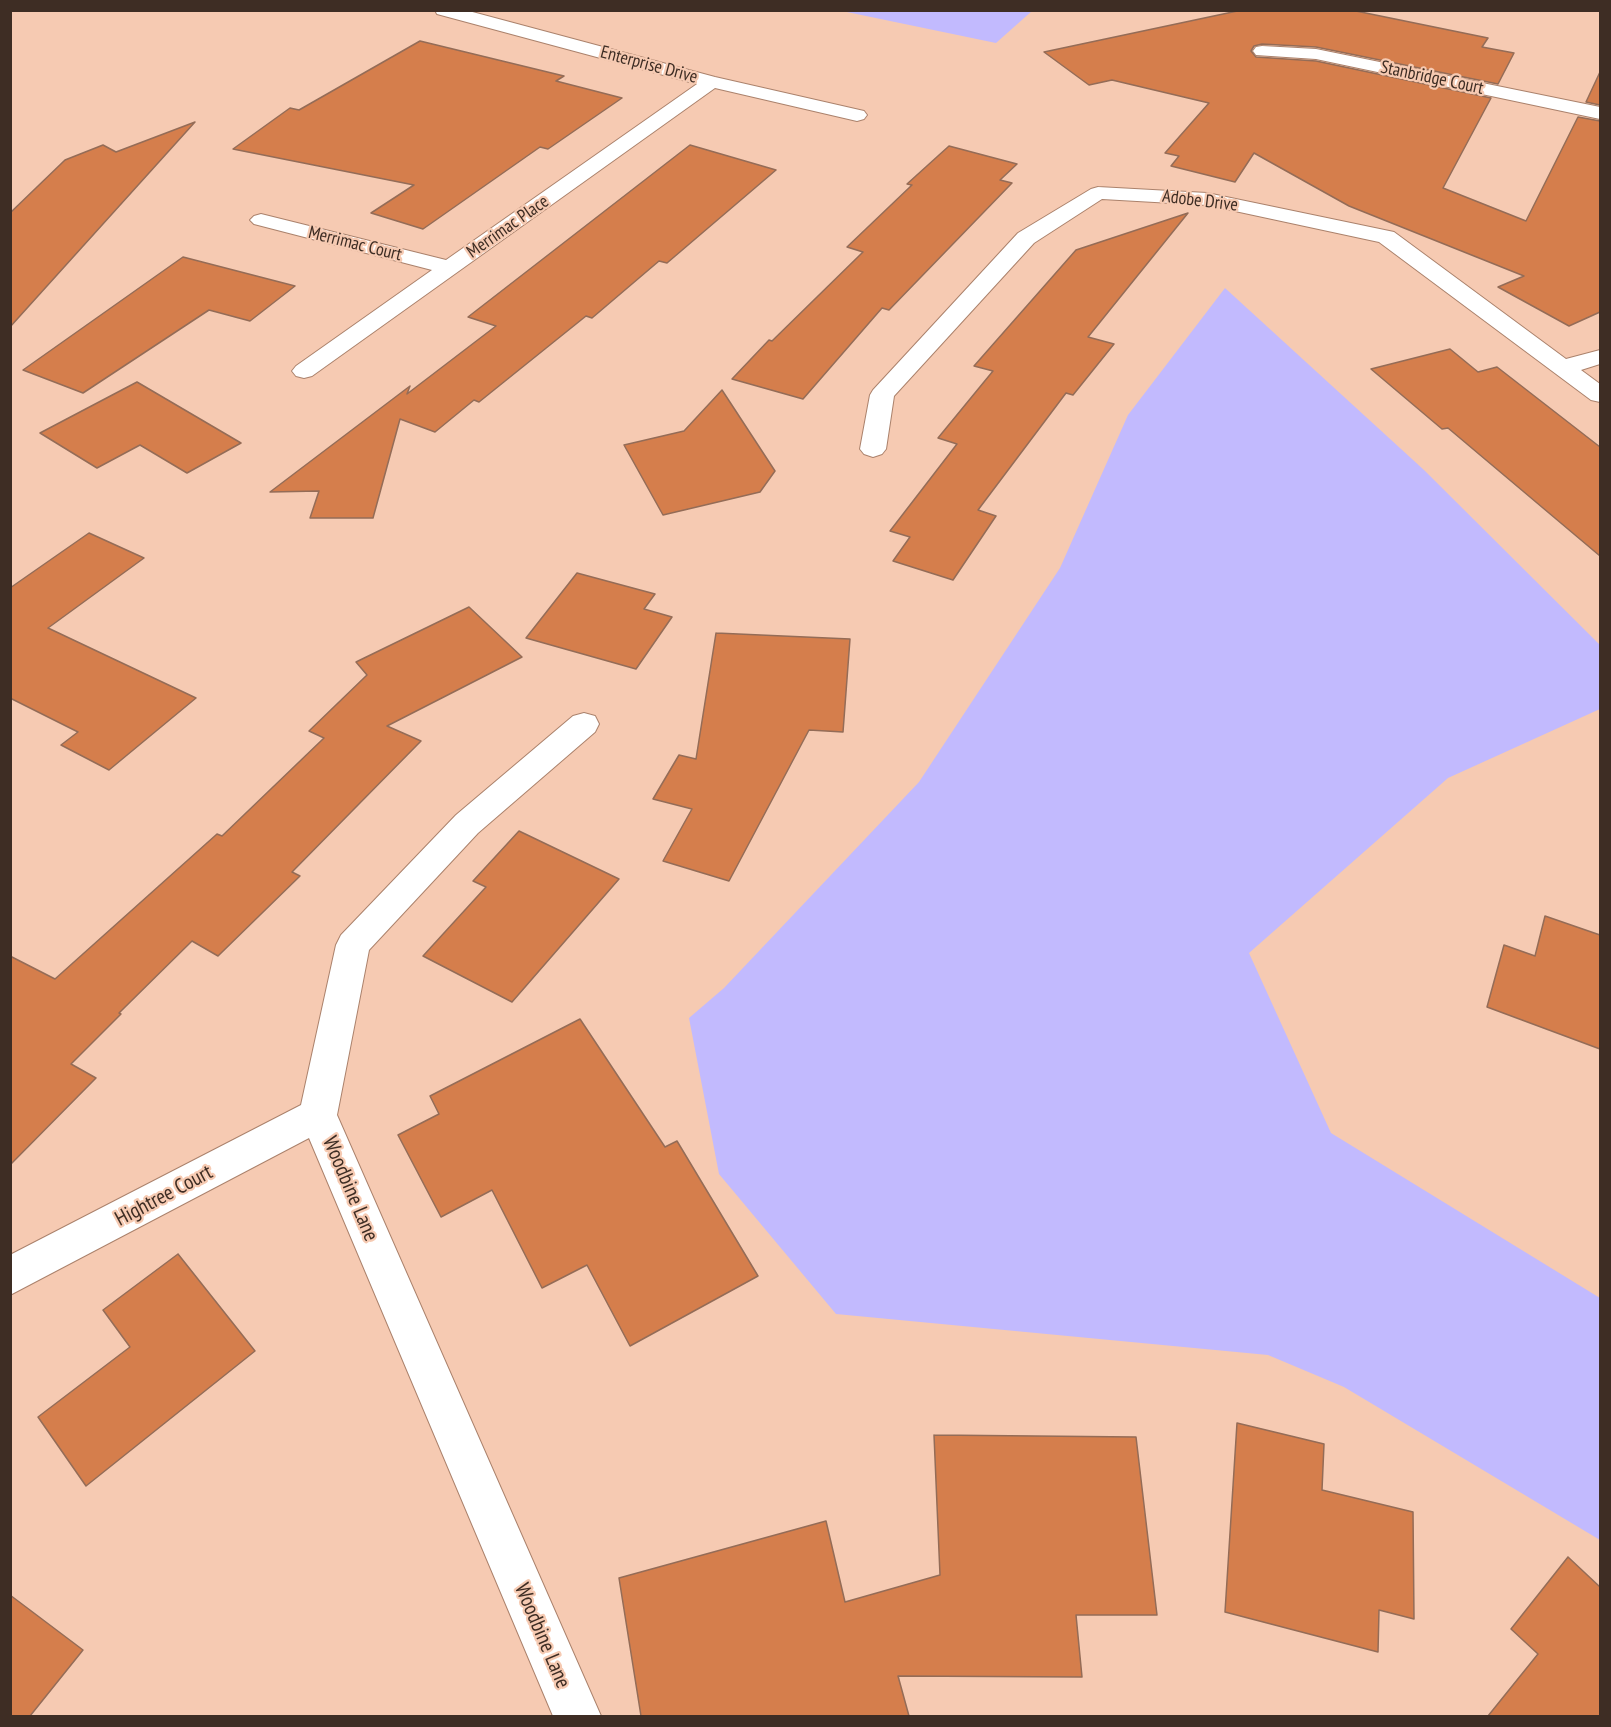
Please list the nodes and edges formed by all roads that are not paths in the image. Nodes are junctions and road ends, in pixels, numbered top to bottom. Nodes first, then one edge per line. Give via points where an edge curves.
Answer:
1 (443, 10) edge
2 (522, 16) dead end
3 (504, 27) junction
4 (1262, 51) dead end
5 (712, 81) junction
6 (1600, 113) edge
7 (857, 115) dead end
8 (261, 219) dead end
9 (450, 268) junction
10 (1600, 357) edge
11 (1564, 367) junction
12 (304, 371) dead end
13 (1600, 394) edge
14 (873, 450) dead end
15 (584, 724) dead end
16 (318, 1115) junction
17 (10, 1276) edge
18 (577, 1716) edge

1 - 3 street, Enterprise Drive
2 - 3 street
3 - 5 street, Enterprise Drive
4 - 6 street, Stanbridge Court via 1316,54
5 - 7 street, Enterprise Drive
5 - 9 street, Merrimac Place
8 - 9 street, Merrimac Court
9 - 12 street, Merrimac Place
10 - 11 street
11 - 13 street, Adobe Drive
11 - 14 street, Adobe Drive via 1386,237 1207,199 1098,193 1026,238 882,394
15 - 16 street, Woodbine Lane via 467,824 353,945
16 - 17 street, Hightree Court
16 - 18 street, Woodbine Lane

